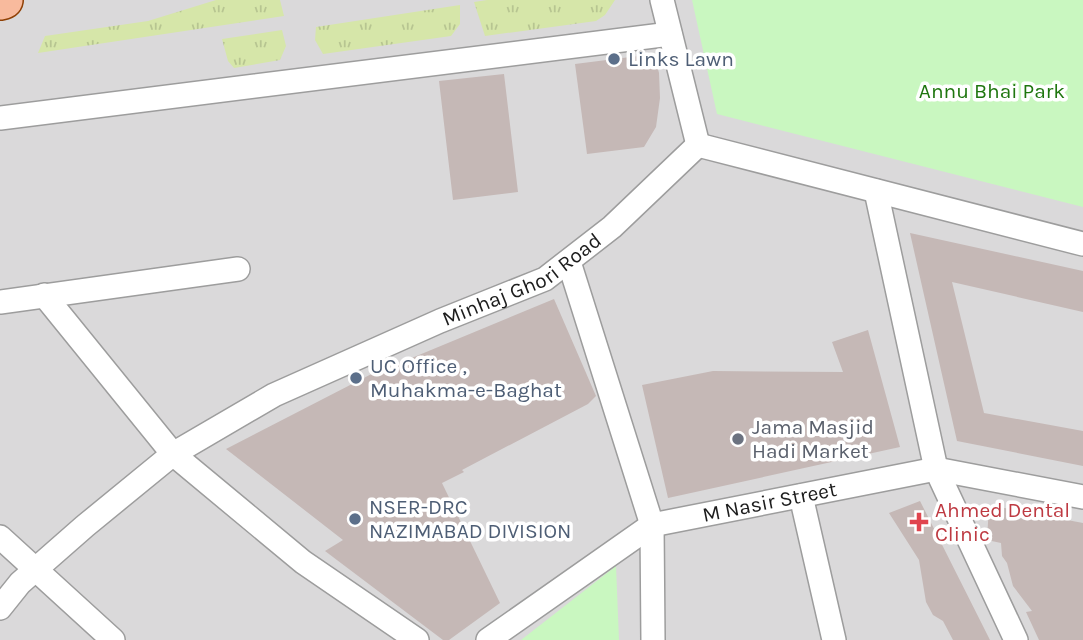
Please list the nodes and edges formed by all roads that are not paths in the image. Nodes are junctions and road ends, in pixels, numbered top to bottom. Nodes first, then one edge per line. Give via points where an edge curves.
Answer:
1 (662, 0) edge
2 (670, 34) junction
3 (0, 118) edge
4 (698, 145) junction
5 (876, 191) junction
6 (1083, 244) edge
7 (569, 262) junction
8 (238, 269) dead end
9 (44, 295) junction
10 (0, 302) edge
11 (173, 454) junction
12 (936, 469) junction
13 (801, 496) junction
14 (1083, 497) edge
15 (653, 525) junction
16 (0, 537) edge
17 (35, 569) junction
18 (0, 608) edge
19 (113, 640) edge
20 (417, 640) edge
21 (488, 640) edge
22 (653, 640) edge
23 (834, 640) edge
24 (1016, 640) edge

1 - 2 street
2 - 3 street
2 - 4 street
4 - 5 street
4 - 7 street, Minhaj Ghori Road
5 - 6 street
5 - 12 street
7 - 11 street, Minhaj Ghori Road via 545,279 274,395
7 - 15 street
8 - 9 street
9 - 10 street
9 - 11 street
11 - 17 street, Minhaj Ghori Road
11 - 20 street via 303,562
12 - 13 street, M Nasir Street
12 - 14 street, M Nasir Street
12 - 24 street
13 - 15 street, M Nasir Street
13 - 23 street
15 - 21 street, M Nasir Street
15 - 22 street
16 - 17 street
17 - 18 street, Minhaj Ghori Road
17 - 19 street

